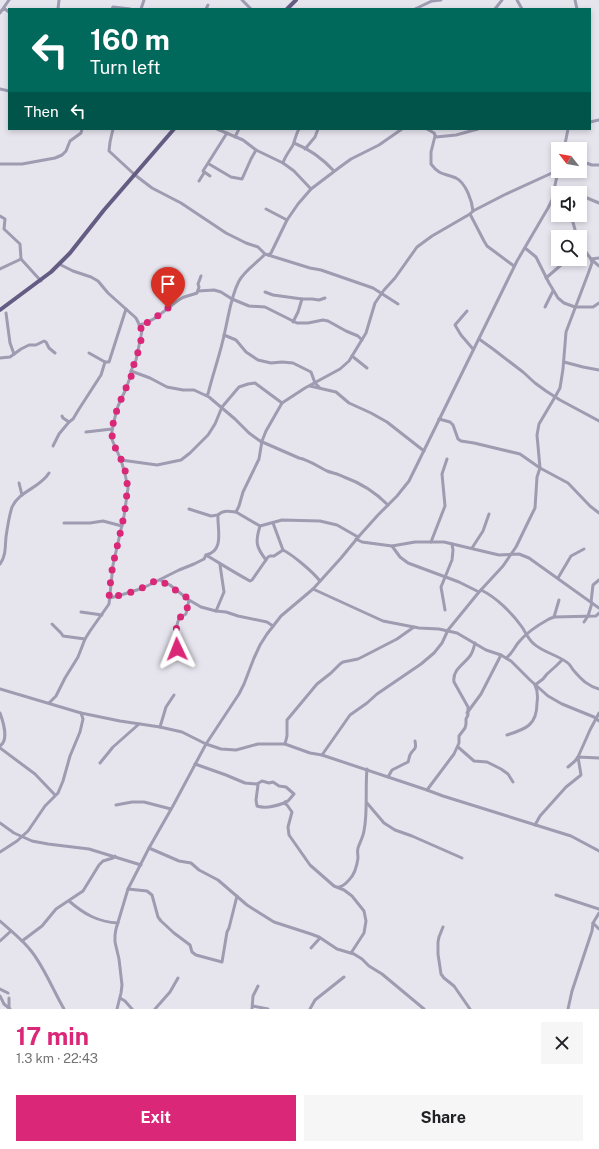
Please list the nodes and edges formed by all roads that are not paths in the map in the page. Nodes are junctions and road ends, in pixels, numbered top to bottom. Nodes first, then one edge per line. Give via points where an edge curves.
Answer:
1 (9, 0) edge
2 (242, 0) edge
3 (296, 0) edge
4 (441, 0) edge
5 (502, 0) edge
6 (208, 5) dead end
7 (112, 8) edge
8 (124, 8) edge
9 (206, 8) edge
10 (250, 8) edge
11 (288, 8) edge
12 (417, 8) edge
13 (496, 8) edge
14 (1, 11) edge
15 (82, 130) edge
16 (113, 130) edge
17 (173, 130) edge
18 (220, 130) edge
19 (238, 130) edge
20 (298, 130) edge
21 (318, 130) edge
22 (401, 130) edge
23 (429, 130) edge
24 (474, 130) edge
25 (568, 130) edge
26 (227, 133) junction
27 (435, 136) junction
28 (235, 137) junction
29 (565, 142) edge
30 (294, 143) junction
31 (305, 149) junction
32 (256, 150) junction
33 (283, 163) junction
34 (587, 163) edge
35 (0, 164) edge
36 (209, 164) junction
37 (599, 165) edge
38 (334, 171) junction
39 (204, 173) junction
40 (551, 173) edge
41 (135, 175) junction
42 (210, 176) dead end
43 (557, 178) edge
44 (199, 181) dead end
45 (555, 186) edge
46 (311, 189) junction
47 (587, 198) edge
48 (551, 202) edge
49 (599, 203) edge
50 (266, 209) dead end
51 (473, 211) junction
52 (470, 214) junction
53 (0, 216) edge
54 (287, 220) junction
55 (524, 248) junction
56 (271, 253) junction
57 (266, 254) junction
58 (587, 255) edge
59 (273, 257) junction
60 (599, 258) edge
61 (21, 259) junction
62 (590, 259) junction
63 (58, 264) junction
64 (514, 266) junction
65 (560, 266) edge
66 (599, 266) edge
67 (0, 269) edge
68 (201, 276) dead end
69 (546, 278) junction
70 (41, 280) junction
71 (198, 291) junction
72 (554, 291) junction
73 (265, 292) dead end
74 (382, 293) junction
75 (325, 298) dead end
76 (232, 299) junction
77 (302, 299) junction
78 (599, 303) edge
79 (398, 304) dead end
80 (545, 307) dead end
81 (575, 307) junction
82 (126, 309) junction
83 (0, 310) edge
84 (467, 311) dead end
85 (6, 313) dead end
86 (293, 322) junction
87 (139, 325) junction
88 (224, 335) junction
89 (362, 340) junction
90 (479, 340) junction
91 (474, 349) junction
92 (55, 353) dead end
93 (89, 353) dead end
94 (14, 354) junction
95 (352, 356) junction
96 (0, 358) edge
97 (105, 362) junction
98 (564, 362) junction
99 (367, 368) dead end
100 (599, 370) edge
101 (131, 371) junction
102 (315, 383) junction
103 (310, 386) junction
104 (319, 387) junction
105 (208, 395) junction
106 (555, 397) junction
107 (282, 402) junction
108 (222, 408) junction
109 (62, 416) dead end
110 (439, 419) junction
111 (599, 420) edge
112 (69, 422) junction
113 (112, 429) junction
114 (86, 432) dead end
115 (262, 441) junction
116 (53, 446) dead end
117 (424, 451) junction
118 (448, 458) dead end
119 (121, 460) junction
120 (540, 468) junction
121 (48, 473) dead end
122 (19, 483) dead end
123 (22, 495) junction
124 (388, 505) junction
125 (189, 509) dead end
126 (236, 512) junction
127 (599, 513) edge
128 (490, 514) dead end
129 (218, 515) junction
130 (64, 523) dead end
131 (273, 523) junction
132 (122, 526) junction
133 (260, 526) junction
134 (357, 538) junction
135 (431, 542) junction
136 (452, 544) junction
137 (392, 546) junction
138 (472, 548) junction
139 (584, 549) dead end
140 (283, 550) junction
141 (510, 554) junction
142 (206, 555) junction
143 (266, 560) junction
144 (0, 564) edge
145 (220, 565) junction
146 (445, 578) junction
147 (558, 578) junction
148 (160, 580) junction
149 (599, 580) edge
150 (320, 581) junction
151 (313, 589) junction
152 (480, 591) junction
153 (109, 598) junction
154 (189, 600) junction
155 (559, 600) dead end
156 (591, 602) junction
157 (599, 608) edge
158 (445, 610) dead end
159 (216, 611) junction
160 (81, 612) dead end
161 (599, 613) edge
162 (102, 615) junction
163 (588, 616) junction
164 (554, 617) junction
165 (584, 622) dead end
166 (52, 624) dead end
167 (273, 626) junction
168 (414, 627) junction
169 (448, 630) junction
170 (526, 635) junction
171 (85, 639) junction
172 (475, 643) junction
173 (177, 649) dead end
174 (501, 655) junction
175 (506, 658) junction
176 (562, 660) junction
177 (535, 685) junction
178 (0, 689) edge
179 (599, 689) edge
180 (174, 695) dead end
181 (49, 703) junction
182 (469, 708) junction
183 (0, 713) edge
184 (81, 713) junction
185 (599, 713) edge
186 (597, 720) edge
187 (140, 724) junction
188 (160, 727) junction
189 (507, 735) dead end
190 (415, 741) dead end
191 (206, 744) junction
192 (285, 744) junction
193 (0, 747) edge
194 (458, 747) junction
195 (322, 755) junction
196 (578, 757) junction
197 (599, 758) edge
198 (100, 763) dead end
199 (195, 764) junction
200 (568, 767) dead end
201 (367, 769) junction
202 (388, 777) junction
203 (513, 782) dead end
204 (258, 784) junction
205 (427, 790) junction
206 (55, 795) junction
207 (284, 802) junction
208 (366, 802) junction
209 (116, 805) dead end
210 (171, 809) junction
211 (0, 823) edge
212 (535, 825) junction
213 (22, 836) junction
214 (149, 848) junction
215 (599, 851) edge
216 (0, 852) edge
217 (115, 856) junction
218 (462, 858) dead end
219 (141, 865) junction
220 (341, 888) junction
221 (128, 889) junction
222 (556, 895) dead end
223 (238, 896) junction
224 (69, 901) junction
225 (599, 909) edge
226 (599, 913) edge
227 (0, 921) edge
228 (118, 923) junction
229 (592, 923) junction
230 (443, 927) dead end
231 (599, 929) edge
232 (11, 931) junction
233 (320, 938) junction
234 (0, 941) edge
235 (22, 941) junction
236 (311, 948) dead end
237 (351, 953) junction
238 (344, 977) dead end
239 (178, 978) dead end
240 (258, 986) dead end
241 (0, 989) edge
242 (8, 993) dead end
243 (0, 996) edge
244 (9, 998) dead end
245 (120, 998) junction
246 (252, 1008) edge
247 (10, 1009) edge
248 (64, 1009) edge
249 (117, 1009) edge
250 (132, 1009) edge
251 (155, 1009) edge
252 (268, 1009) edge
253 (310, 1009) edge
254 (424, 1009) edge
255 (470, 1009) edge
256 (568, 1009) edge

1 - 14 street
2 - 10 street
3 - 11 main road
4 - 12 street
5 - 13 street
6 - 9 street
7 - 8 street
15 - 35 street via 70,141 62,155 22,164
16 - 41 street via 109,151
17 - 41 main road
18 - 26 street
19 - 28 street
20 - 30 street
21 - 31 street
22 - 38 street
23 - 27 street
24 - 27 street via 456,135
25 - 29 street
26 - 28 street
26 - 36 street
27 - 51 street via 431,164 438,172 460,181
28 - 32 street
30 - 31 street
30 - 33 street
31 - 38 street via 327,163
32 - 33 street
32 - 36 street via 242,179 231,177
33 - 46 street
34 - 37 street
36 - 39 street
38 - 46 street
39 - 42 street
39 - 44 street
40 - 51 street
41 - 57 street via 152,188 226,232 258,247
41 - 63 main road
43 - 45 street
46 - 54 street
47 - 49 street
48 - 55 street
50 - 54 street
51 - 52 street
52 - 64 street via 487,246
52 - 74 street via 421,244
53 - 61 street via 5,219 4,229 20,244
54 - 56 street
55 - 64 street
55 - 69 street via 536,258
56 - 57 street
56 - 59 street
57 - 59 street
57 - 76 street via 240,279
58 - 62 street
59 - 74 street via 341,276
60 - 62 street
61 - 67 street
61 - 70 street
62 - 66 street
62 - 81 street via 592,263
63 - 70 main road
63 - 82 street via 98,281
64 - 90 street
65 - 69 street
68 - 71 street
69 - 72 street
70 - 83 main road
71 - 76 street via 214,290
71 - 87 street via 183,297 151,321
72 - 80 street
72 - 81 street via 564,303
73 - 77 street via 273,296
74 - 79 street
74 - 89 street
75 - 77 street
76 - 86 street via 249,306 265,307
76 - 88 street
77 - 86 street
78 - 81 street via 593,307
81 - 98 street via 566,332
82 - 87 street via 136,318
82 - 97 street via 110,362
84 - 91 street via 455,325
85 - 94 street
86 - 89 street via 328,321
87 - 101 street via 142,336
88 - 102 street via 236,340 246,352 258,360 294,363 311,372
88 - 105 street
89 - 95 street
90 - 91 street
90 - 106 street
91 - 110 street
92 - 94 street via 44,342 29,345
93 - 97 street
94 - 96 street
95 - 99 street
95 - 102 street via 344,366
97 - 112 street via 101,376
98 - 100 street
98 - 106 street via 561,385
101 - 105 street via 167,387 194,390
101 - 113 street
102 - 103 street
102 - 104 street
103 - 104 street
103 - 107 street
104 - 117 street via 336,392 350,403 387,422
105 - 108 street
106 - 111 street
106 - 120 street via 539,424 537,435
107 - 108 street via 256,383 239,387
107 - 115 street
108 - 115 street via 249,433
108 - 119 street via 208,435 181,460 157,466
109 - 112 street
110 - 117 street
110 - 120 street via 450,422 461,442 520,454
112 - 116 street
113 - 114 street
113 - 119 street via 113,442
115 - 124 street via 366,487
115 - 126 street via 259,459
117 - 124 street via 409,481
118 - 135 street via 442,474 445,506
119 - 132 street via 128,488
120 - 127 street via 568,483
120 - 141 street via 535,508
121 - 123 street via 43,480
122 - 123 street
123 - 144 street via 13,506 4,559
124 - 134 street
125 - 129 street via 212,516
126 - 129 street via 224,511
126 - 133 street
128 - 138 street
129 - 142 street via 220,538 215,550
130 - 132 street via 103,521
131 - 133 street
131 - 134 street via 282,520 320,521 337,525
131 - 140 street
132 - 153 street
133 - 143 street via 256,538 257,548
134 - 137 street via 362,542
134 - 150 street
135 - 136 street
135 - 137 street
136 - 138 street
136 - 146 street via 452,560
137 - 146 street via 403,560
138 - 141 street via 499,555
139 - 147 street via 571,556
140 - 143 street
140 - 150 street
141 - 147 street via 529,558
141 - 152 street via 503,566
142 - 145 street
142 - 148 street via 204,559
143 - 145 street via 250,581
145 - 159 street via 224,592
146 - 152 street
146 - 158 street via 441,587
147 - 156 street
148 - 153 street via 136,591
148 - 154 street
149 - 156 street via 593,585
150 - 151 street
151 - 167 street
151 - 168 street via 383,621
152 - 169 street
152 - 170 street via 499,601
153 - 162 street via 109,604
154 - 159 street
154 - 173 street via 186,614 177,622
155 - 164 street
156 - 157 street
156 - 163 street
159 - 167 street via 267,622
160 - 162 street
161 - 163 street via 596,616
162 - 171 street
163 - 164 street
163 - 165 street
164 - 170 street
166 - 171 street via 63,636
167 - 191 street via 260,645 239,694
168 - 169 street
168 - 192 street via 358,659 343,662 317,684 288,717
169 - 172 street
169 - 195 street via 434,653 350,715
170 - 175 street
170 - 176 street via 533,644
171 - 181 street via 78,657 56,696
172 - 174 street
172 - 182 street via 470,655 455,672 454,678
174 - 175 street
174 - 182 street via 487,684
175 - 177 street
176 - 177 street
176 - 179 street via 586,683
177 - 186 street via 562,704
177 - 189 street via 538,692 536,716 529,726
178 - 181 street
180 - 188 street via 166,707
181 - 184 street
182 - 194 street via 465,728 458,738
183 - 193 street via 4,728
184 - 187 street
184 - 206 street via 83,719 80,732 63,781
185 - 186 street
186 - 196 street
187 - 188 street
187 - 198 street via 113,746
188 - 191 street via 182,732
190 - 202 street via 415,750 408,762 392,770
191 - 192 street via 227,750 258,744
191 - 199 street
192 - 195 street
193 - 206 street via 36,774
194 - 203 street via 474,761 487,762 501,769
194 - 205 street
195 - 201 street
196 - 197 street
196 - 200 street
196 - 212 street via 581,775 566,787
199 - 204 street via 246,783
199 - 210 street
201 - 202 street
201 - 208 street
202 - 205 street
204 - 207 street via 257,806 276,806
204 - 207 street via 262,781 273,782 286,787 294,794
205 - 212 street
206 - 213 street
207 - 220 street via 292,812 288,827 291,839 310,865 334,886
208 - 218 street via 384,823 398,832
208 - 220 street via 364,832 358,849 356,867 353,876
209 - 210 street via 144,802
210 - 214 street
211 - 213 street
212 - 215 street via 571,836
213 - 216 street
213 - 217 street via 32,841 88,848
214 - 219 street
214 - 223 street via 179,861 191,863
217 - 219 street
217 - 224 street via 99,865 83,891
219 - 221 street
220 - 237 street via 361,906 366,920 364,933
221 - 223 street via 150,892 158,917 190,946 192,952 222,962 227,932
221 - 228 street
222 - 225 street
223 - 233 street via 247,905 274,922
224 - 228 street via 84,913
224 - 235 street via 56,909 42,926
226 - 229 street
227 - 232 street
228 - 245 street via 115,942 122,984
229 - 231 street
229 - 256 street via 592,931
230 - 255 street via 438,942 441,974 454,986
232 - 234 street
232 - 235 street
233 - 236 street
233 - 237 street via 336,949
235 - 248 street via 41,966
237 - 254 street via 382,974
238 - 253 street via 315,1000
239 - 251 street
240 - 246 street via 253,996
241 - 242 street
243 - 247 street
244 - 247 street
245 - 249 street
245 - 250 street
246 - 252 street

